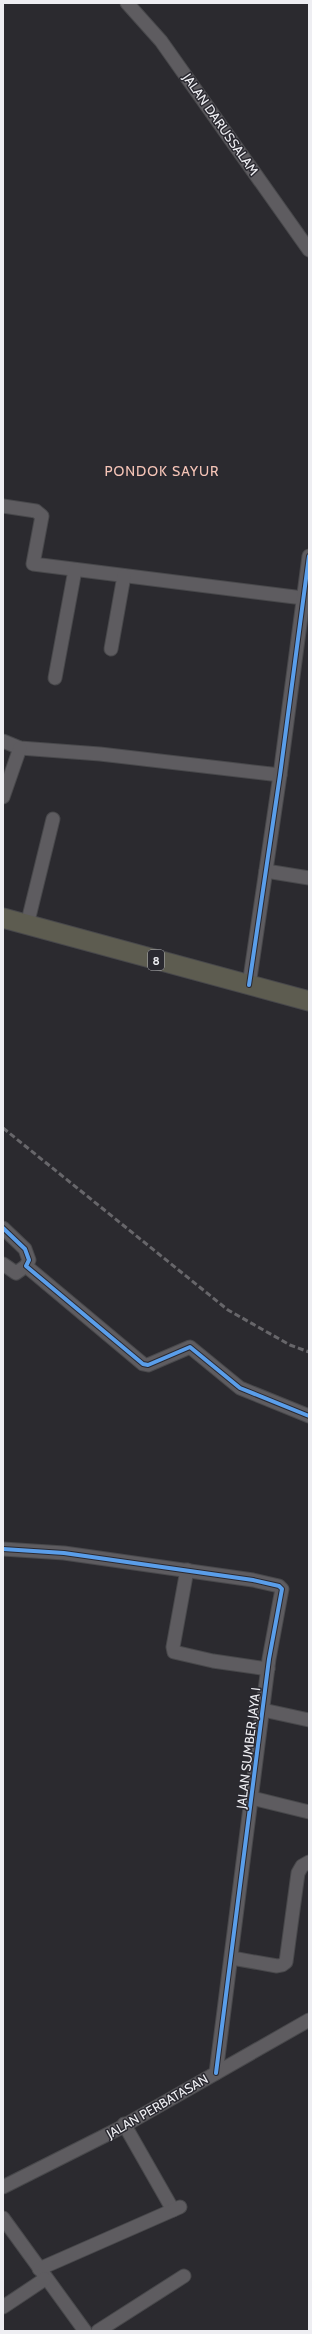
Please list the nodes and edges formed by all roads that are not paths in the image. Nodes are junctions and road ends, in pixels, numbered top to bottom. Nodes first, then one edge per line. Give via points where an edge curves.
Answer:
1 (127, 3) edge
2 (309, 250) edge
3 (3, 506) edge
4 (309, 556) edge
5 (75, 570) junction
6 (124, 576) junction
7 (303, 598) junction
8 (111, 649) dead end
9 (55, 678) dead end
10 (3, 741) edge
11 (20, 748) junction
12 (280, 775) junction
13 (3, 797) edge
14 (53, 820) dead end
15 (266, 871) junction
16 (309, 878) edge
17 (3, 918) edge
18 (27, 925) junction
19 (249, 985) junction
20 (309, 1001) edge
21 (3, 1228) edge
22 (3, 1264) edge
23 (26, 1266) junction
24 (309, 1416) edge
25 (3, 1549) edge
26 (188, 1570) junction
27 (268, 1670) junction
28 (263, 1710) junction
29 (309, 1720) edge
30 (252, 1798) junction
31 (309, 1812) edge
32 (309, 1862) edge
33 (232, 1958) junction
34 (309, 2020) edge
35 (216, 2073) junction
36 (124, 2124) junction
37 (7, 2182) edge
38 (3, 2218) edge
39 (42, 2274) junction
40 (184, 2276) dead end
41 (3, 2307) edge
42 (85, 2331) edge
43 (98, 2331) edge

1 - 2 street, JALAN DARUSSALAM via 161,41
3 - 5 street via 36,511 42,516 33,564
4 - 7 street
5 - 6 street
5 - 9 street
6 - 7 street
6 - 8 street
7 - 12 street
10 - 11 street
11 - 12 street via 100,754
11 - 13 street
12 - 15 street
14 - 18 street
15 - 16 street
15 - 19 street
17 - 18 highway, 8
18 - 19 highway, 8
19 - 20 highway, 8
21 - 23 street via 28,1253 29,1260
22 - 23 street via 16,1273
23 - 24 street via 143,1364 148,1365 190,1347 240,1388
25 - 26 street, JALAN SUMBER JAYA I via 64,1553
26 - 27 street, JALAN SUMBER JAYA I via 253,1580 282,1589
26 - 27 street via 174,1652
27 - 28 street, JALAN SUMBER JAYA I
28 - 29 street
28 - 30 street, JALAN SUMBER JAYA I
30 - 31 street
30 - 33 street, JALAN SUMBER JAYA I
32 - 33 street via 302,1866 298,1873 286,1962 277,1966
33 - 35 street, JALAN SUMBER JAYA I
34 - 35 street, JALAN PERBATASAN
35 - 36 street, JALAN PERBATASAN
36 - 37 street, JALAN PERBATASAN
36 - 39 street via 176,2208
38 - 39 street
39 - 41 street
39 - 42 street
40 - 43 street

